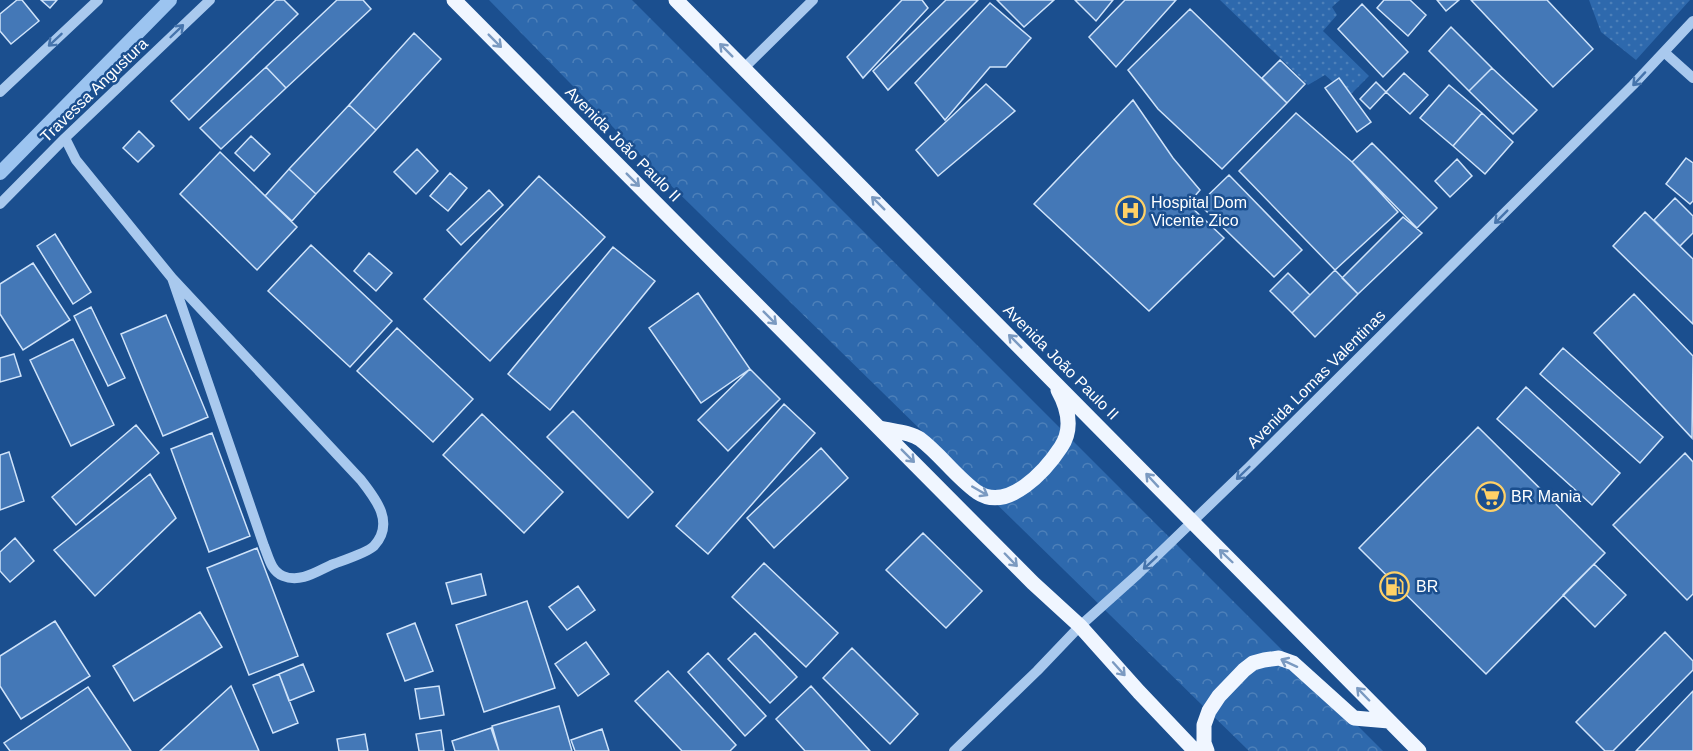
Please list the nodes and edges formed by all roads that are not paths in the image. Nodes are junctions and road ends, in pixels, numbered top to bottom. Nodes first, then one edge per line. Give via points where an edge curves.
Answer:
1 (98, 0) edge
2 (210, 0) edge
3 (454, 0) edge
4 (676, 0) edge
5 (813, 0) edge
6 (1693, 21) edge
7 (1664, 52) junction
8 (744, 68) junction
9 (1693, 78) edge
10 (0, 92) edge
11 (65, 138) junction
12 (0, 204) edge
13 (172, 278) junction
14 (1050, 377) junction
15 (880, 428) junction
16 (1192, 523) junction
17 (1080, 626) junction
18 (1389, 721) junction
19 (954, 751) edge
20 (1195, 751) edge
21 (1207, 751) edge
22 (1419, 751) edge

1 -> 10 street
11 -> 2 street, Travessa Angustura
3 -> 15 main road, Avenida João Paulo II
8 -> 4 main road, Avenida João Paulo II
5 - 8 street
6 - 7 street, Avenida Lomas Valentinas
7 - 9 street
7 -> 16 street, Avenida Lomas Valentinas
14 -> 8 main road, Avenida João Paulo II
11 - 12 street, Travessa Angustura
11 - 13 street via 76,160
13 - 13 street via 362,480 383,516 382,530 373,547 302,578 285,577 274,571
15 -> 14 main road via 918,437 978,493 992,497 1018,492 1052,461 1067,431 1068,413
16 -> 14 main road, Avenida João Paulo II
15 -> 17 main road, Avenida João Paulo II via 1033,584
16 -> 17 street, Avenida Lomas Valentinas
18 -> 16 main road, Avenida João Paulo II
17 - 19 street, Avenida Lomas Valentinas
17 -> 20 main road, Avenida João Paulo II
18 -> 21 main road via 1354,718 1293,663 1279,658 1264,660 1244,670 1209,711 1204,725
18 - 22 main road, Avenida João Paulo II

